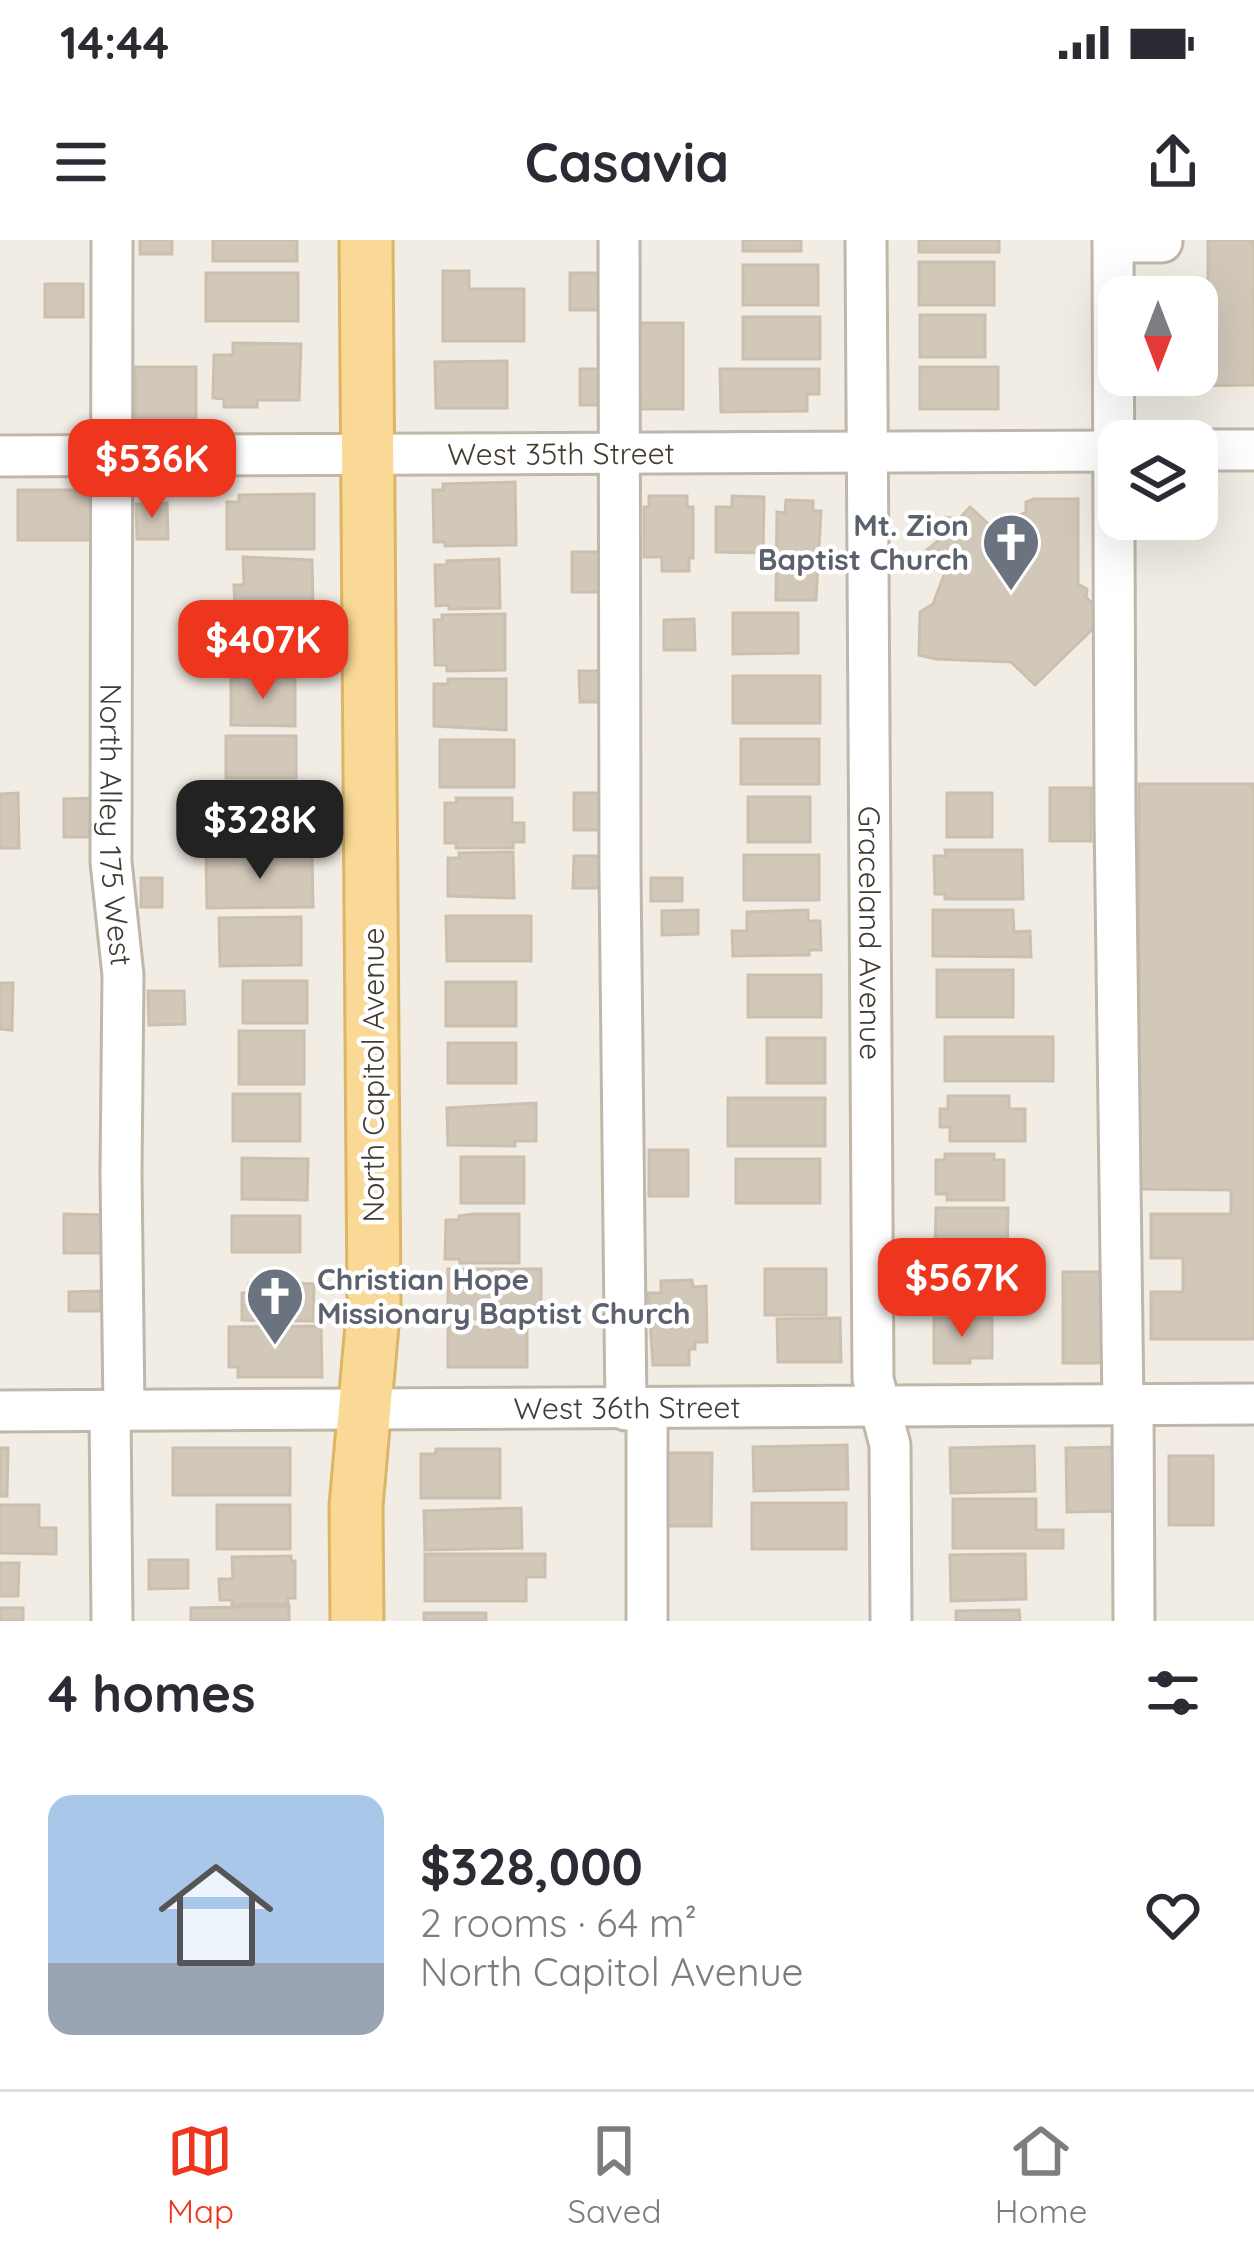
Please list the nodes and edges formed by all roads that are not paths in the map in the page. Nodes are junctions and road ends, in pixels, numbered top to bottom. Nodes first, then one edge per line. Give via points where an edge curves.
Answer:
1 (112, 240) edge
2 (366, 240) edge
3 (619, 240) edge
4 (866, 240) edge
5 (1162, 242) edge
6 (1116, 420) edge
7 (1218, 450) edge
8 (1254, 450) edge
9 (1098, 451) edge
10 (868, 452) junction
11 (620, 453) junction
12 (369, 454) junction
13 (0, 456) edge
14 (112, 456) junction
15 (1117, 540) edge
16 (1254, 1404) edge
17 (1128, 1406) junction
18 (881, 1408) junction
19 (637, 1409) junction
20 (0, 1411) edge
21 (117, 1411) junction
22 (365, 1411) junction
23 (112, 1621) edge
24 (357, 1621) edge
25 (647, 1621) edge
26 (891, 1621) edge
27 (1134, 1621) edge

1 - 14 street, North Alley 175 West
2 - 12 main road, North Capitol Avenue
3 - 11 street
4 - 10 street, Graceland Avenue
5 - 6 street via 1113,242
7 - 8 street
9 - 10 street, West 35th Street
10 - 11 street, West 35th Street
10 - 18 street, Graceland Avenue via 873,1379
11 - 12 street, West 35th Street
11 - 19 street
12 - 14 street, West 35th Street
12 - 22 main road, North Capitol Avenue via 374,1303
13 - 14 street, West 35th Street
14 - 21 street, North Alley 175 West via 111,862 123,975
15 - 17 street
16 - 17 street, West 36th Street
17 - 18 street, West 36th Street
17 - 27 street
18 - 19 street, West 36th Street
18 - 26 street, Graceland Avenue via 890,1445
19 - 22 street, West 36th Street
19 - 25 street
20 - 21 street, West 36th Street
21 - 22 street, West 36th Street
21 - 23 street, North Alley 175 West
22 - 24 main road, North Capitol Avenue

